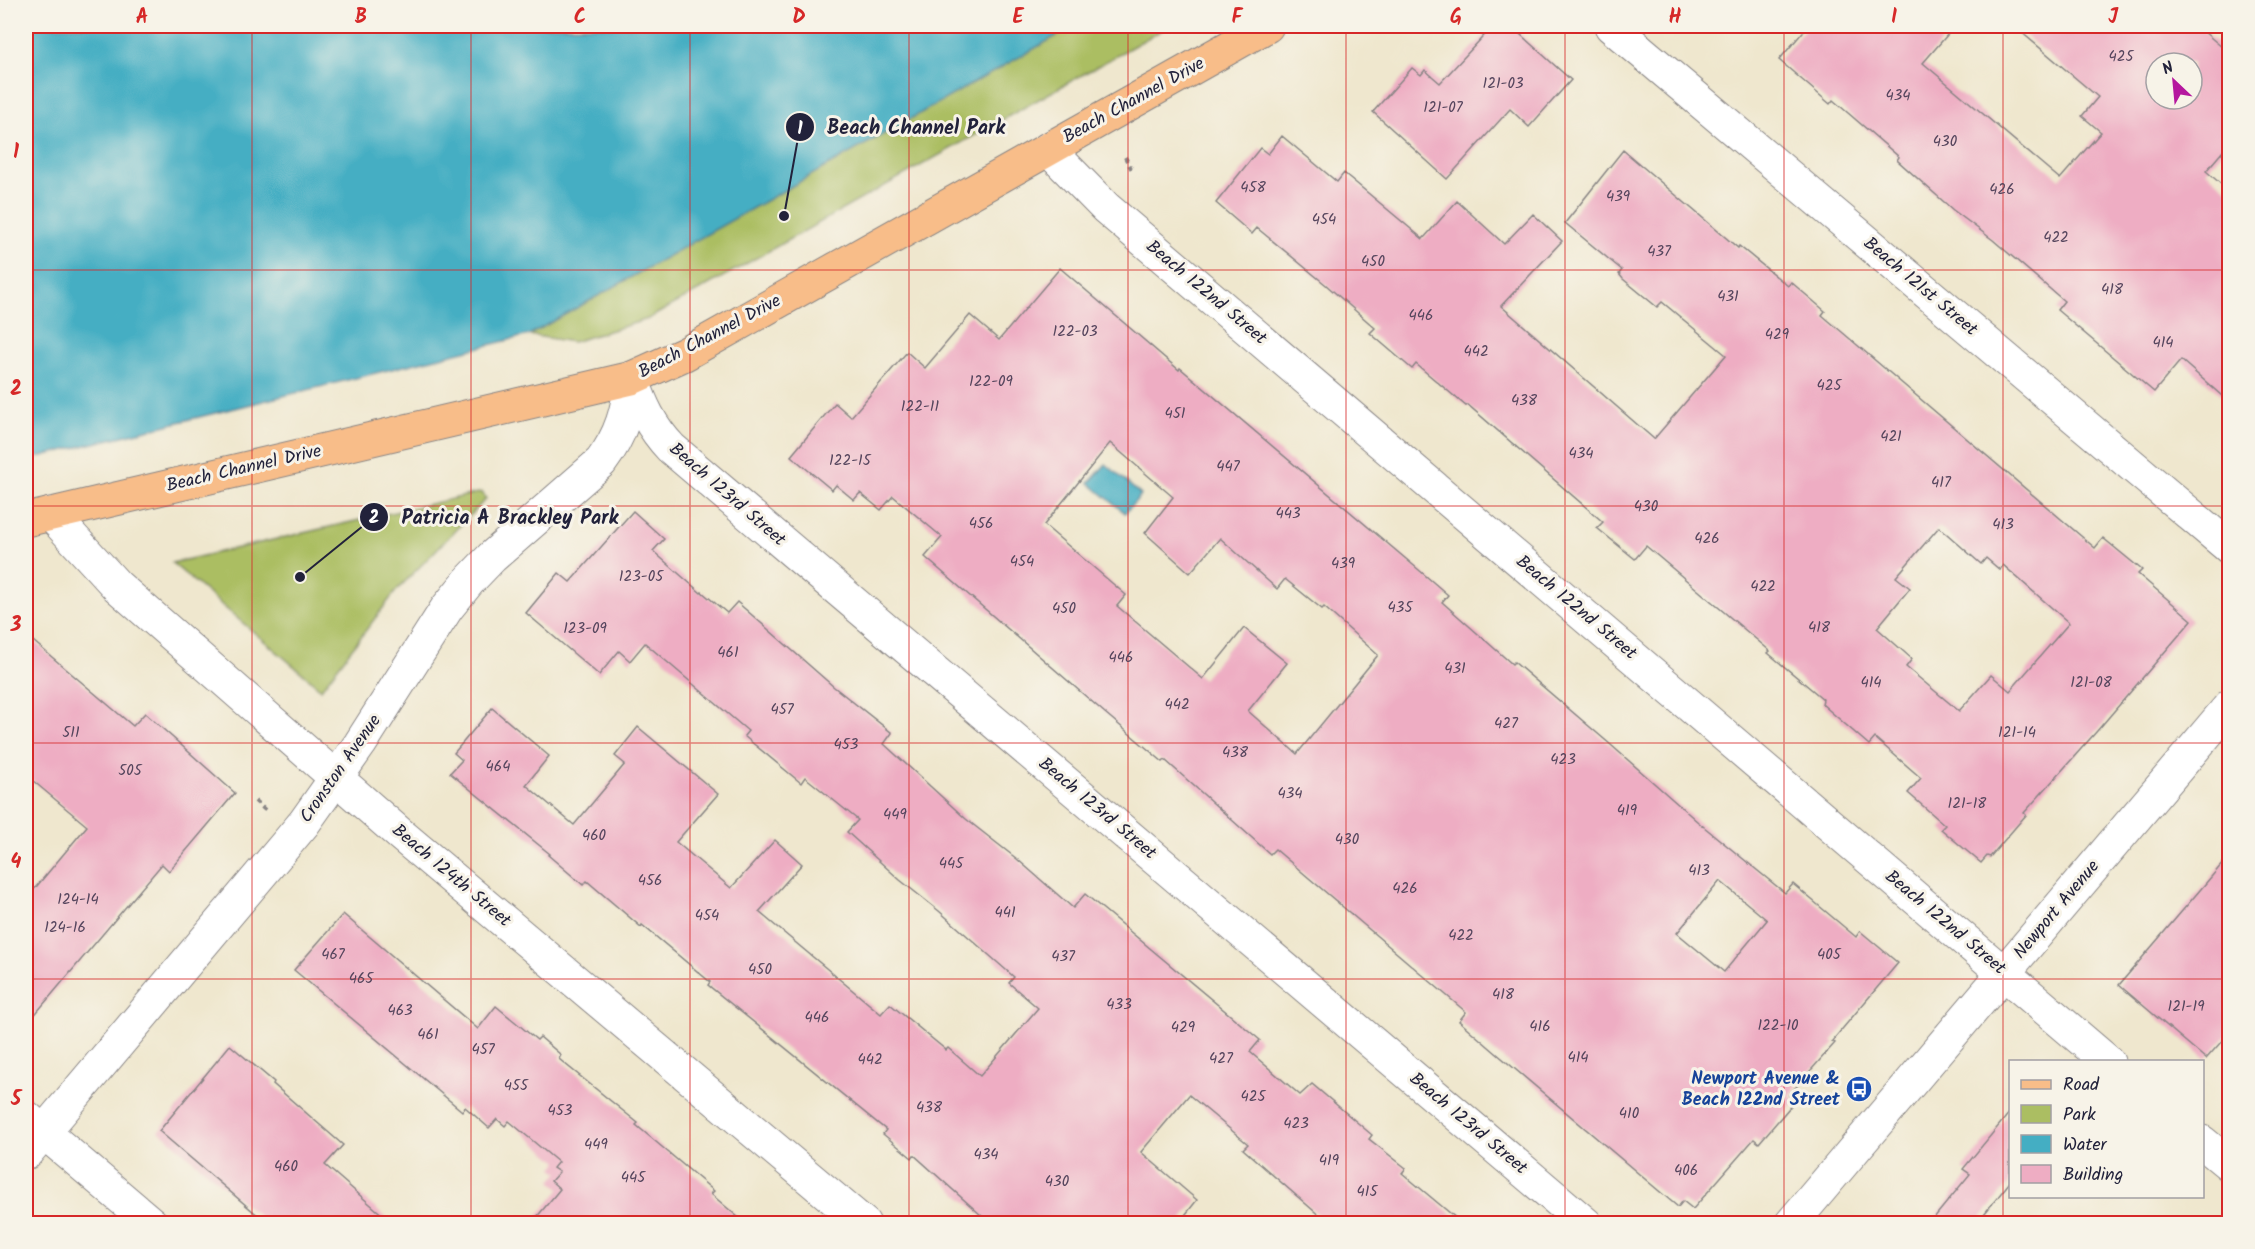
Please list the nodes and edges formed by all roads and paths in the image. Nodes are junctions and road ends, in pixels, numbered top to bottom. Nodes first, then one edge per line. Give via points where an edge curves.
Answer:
1 (1267, 26) edge
2 (1611, 26) edge
3 (1048, 149) junction
4 (1125, 157) dead end
5 (1132, 170) dead end
6 (632, 378) junction
7 (38, 517) edge
8 (2229, 548) edge
9 (2229, 706) edge
10 (338, 778) junction
11 (255, 801) dead end
12 (266, 811) dead end
13 (2003, 973) junction
14 (2106, 1060) edge
15 (32, 1134) edge
16 (2204, 1144) edge
17 (2229, 1165) edge
18 (152, 1224) edge
19 (864, 1224) edge
20 (1586, 1224) edge
21 (1791, 1224) edge

1 - 3 main road, Beach Channel Drive
2 - 8 street, Beach 121st Street
3 - 6 main road, Beach Channel Drive via 685,354
3 - 13 street, Beach 122nd Street via 1106,208
4 - 5 path
6 - 7 main road, Beach Channel Drive
6 - 10 street, Cronston Avenue via 623,422 613,446 601,462 469,580 426,638
6 - 20 street, Beach 123rd Street via 647,417 671,448
7 - 10 street, Beach 124th Street
9 - 13 street, Newport Avenue
10 - 15 street, Cronston Avenue via 284,849
10 - 19 street, Beach 124th Street
11 - 12 path
13 - 14 street, Beach 122nd Street
13 - 21 street, Newport Avenue
15 - 18 street
16 - 17 street

